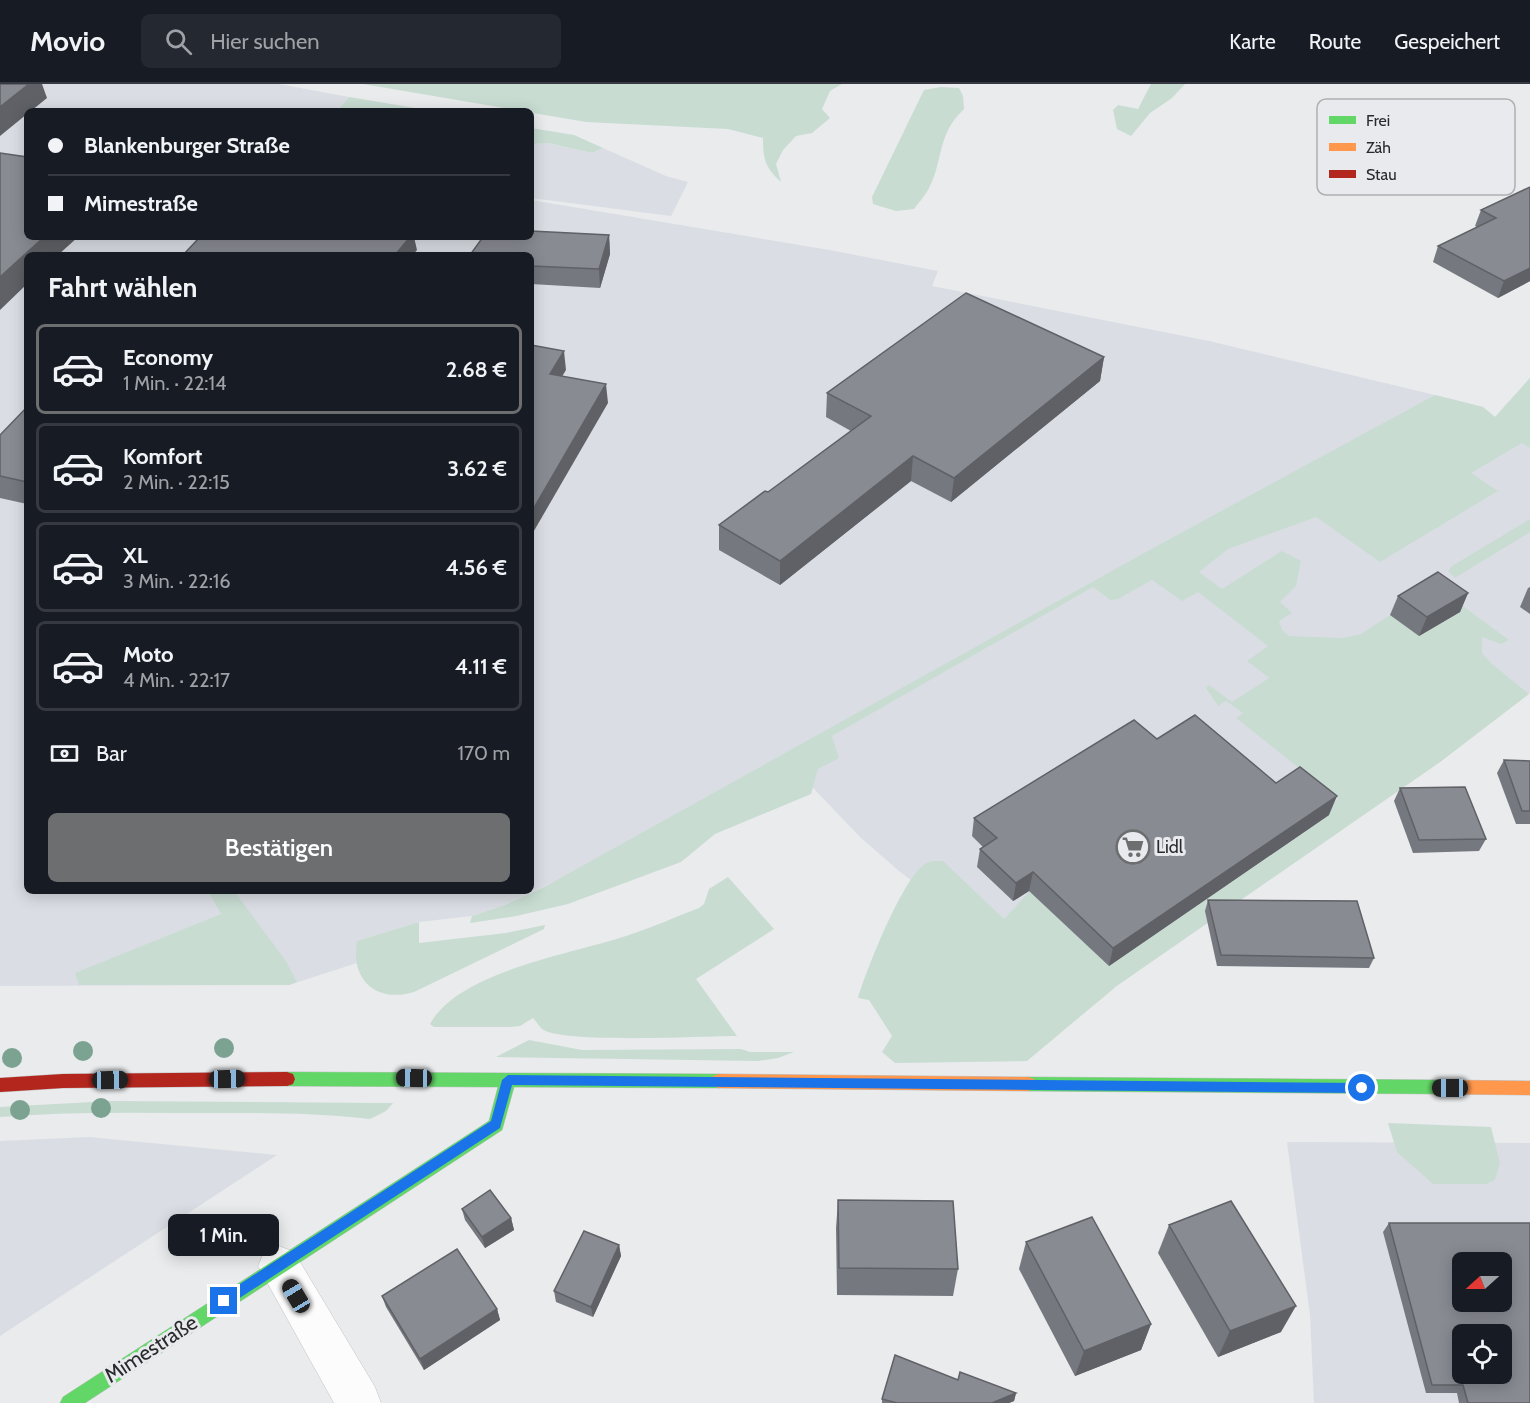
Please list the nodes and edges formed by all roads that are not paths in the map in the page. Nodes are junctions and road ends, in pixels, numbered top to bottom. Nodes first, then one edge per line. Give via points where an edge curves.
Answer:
1 (508, 1080) junction
2 (0, 1085) edge
3 (1530, 1088) edge
4 (279, 1266) junction
5 (69, 1403) edge
6 (359, 1403) edge

1 - 2 main road via 156,1080
1 - 3 main road
1 - 4 main road, Mimestraße via 496,1125
4 - 5 main road, Mimestraße
4 - 6 street

